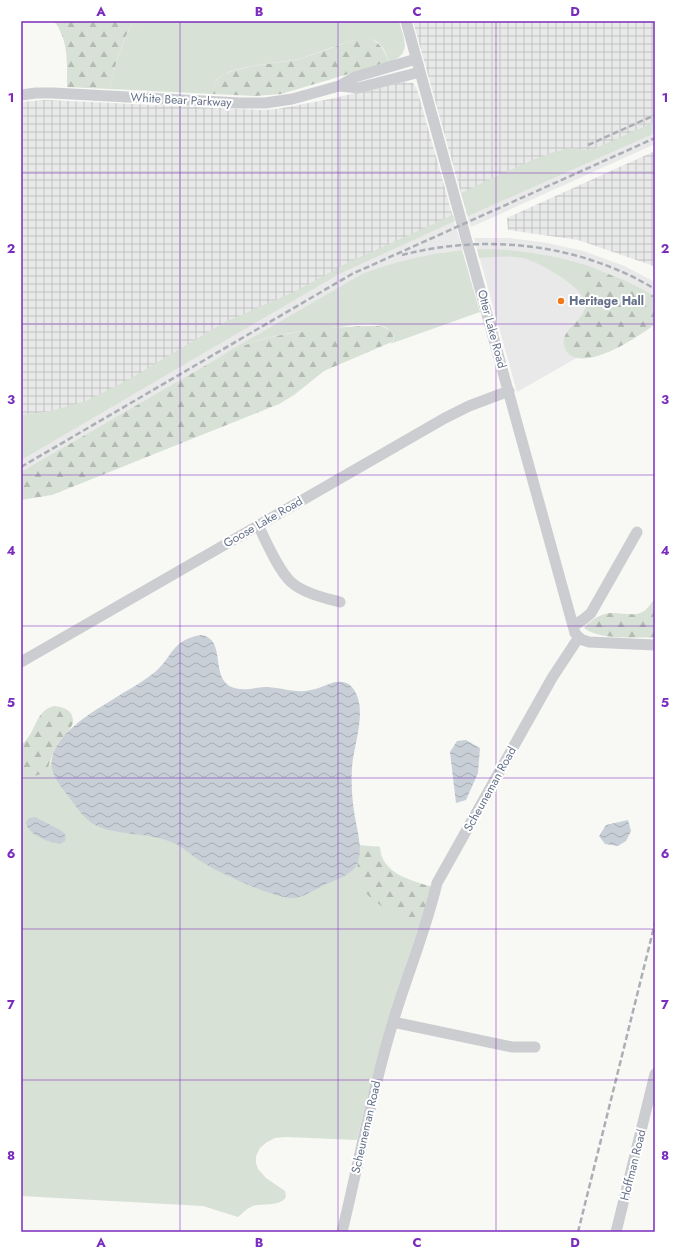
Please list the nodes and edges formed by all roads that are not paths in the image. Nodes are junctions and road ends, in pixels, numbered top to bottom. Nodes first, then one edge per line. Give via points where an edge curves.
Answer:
1 (406, 21) edge
2 (416, 59) junction
3 (420, 72) junction
4 (339, 86) junction
5 (21, 95) edge
6 (509, 391) junction
7 (258, 525) junction
8 (637, 532) dead end
9 (340, 602) dead end
10 (573, 626) junction
11 (579, 637) junction
12 (655, 646) edge
13 (21, 662) edge
14 (393, 1022) junction
15 (535, 1047) dead end
16 (655, 1074) edge
17 (342, 1232) edge
18 (616, 1232) edge

1 - 2 street, Otter Lake Road
2 - 3 street, Otter Lake Road
2 - 4 street, White Bear Parkway via 355,77
3 - 4 street, White Bear Parkway via 358,88
3 - 6 street, Otter Lake Road
4 - 5 street, White Bear Parkway via 283,101 255,103 53,93
6 - 7 street, Goose Lake Road via 449,416
6 - 10 street, Otter Lake Road
7 - 9 street via 291,583 316,596
7 - 13 street, Goose Lake Road
8 - 10 street via 591,613
10 - 11 street, Otter Lake Road
11 - 12 street via 593,643
11 - 14 street, Scheuneman Road via 552,678 437,883
14 - 15 street via 512,1047
14 - 17 street, Scheuneman Road
16 - 18 street, Hoffman Road

